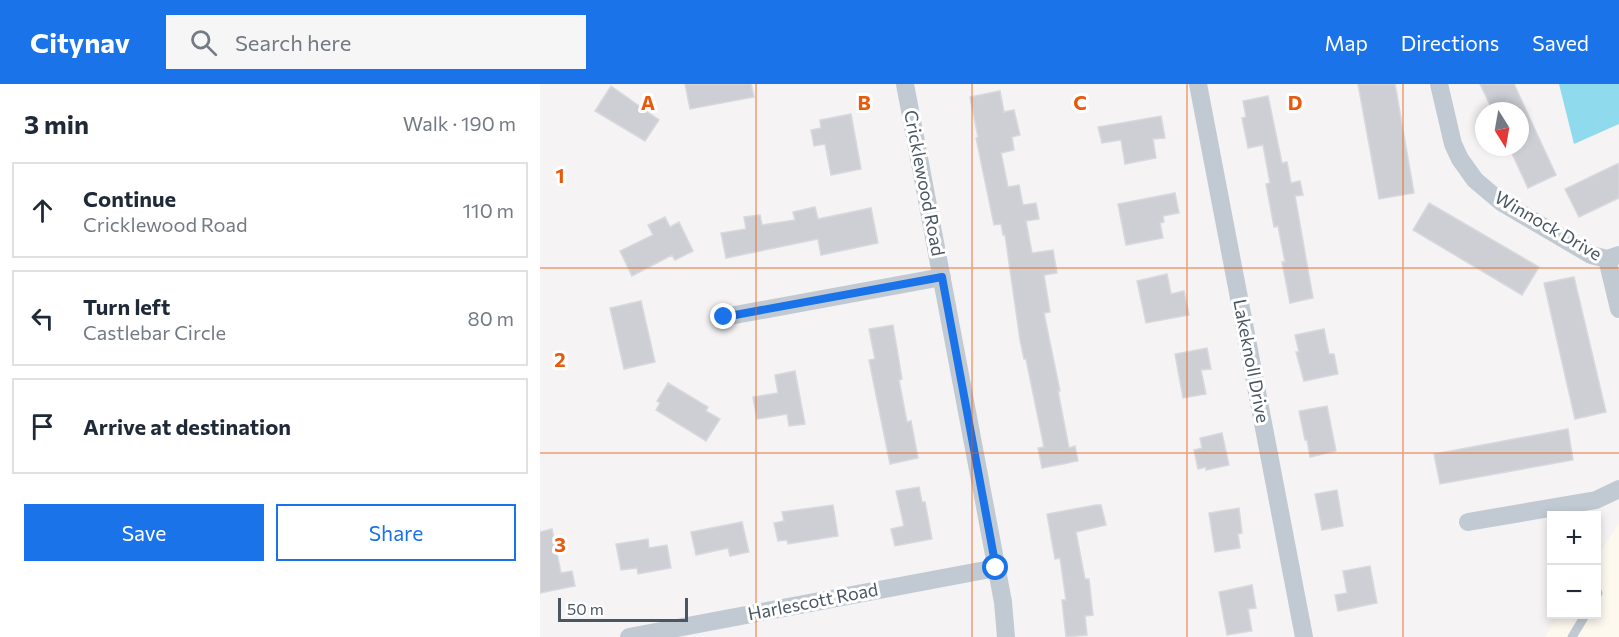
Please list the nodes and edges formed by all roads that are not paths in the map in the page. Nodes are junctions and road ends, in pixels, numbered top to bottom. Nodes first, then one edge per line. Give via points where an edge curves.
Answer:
1 (905, 84) edge
2 (1198, 84) edge
3 (1439, 84) edge
4 (1613, 257) edge
5 (942, 277) junction
6 (1619, 309) edge
7 (724, 317) dead end
8 (1619, 489) edge
9 (1468, 522) dead end
10 (996, 568) junction
11 (1583, 619) edge
12 (629, 637) edge
13 (1006, 637) edge
14 (1304, 637) edge
15 (1572, 637) edge

1 - 5 street, Cricklewood Road
2 - 14 street, Lakeknoll Drive
3 - 4 street, Winnock Drive via 1453,144 1475,180 1493,197 1587,253
4 - 6 street, Winnock Drive
5 - 7 street
5 - 10 street, Cricklewood Road
8 - 9 street via 1596,500
10 - 12 street, Harlescott Road
10 - 13 street, Cricklewood Road
11 - 15 lane

